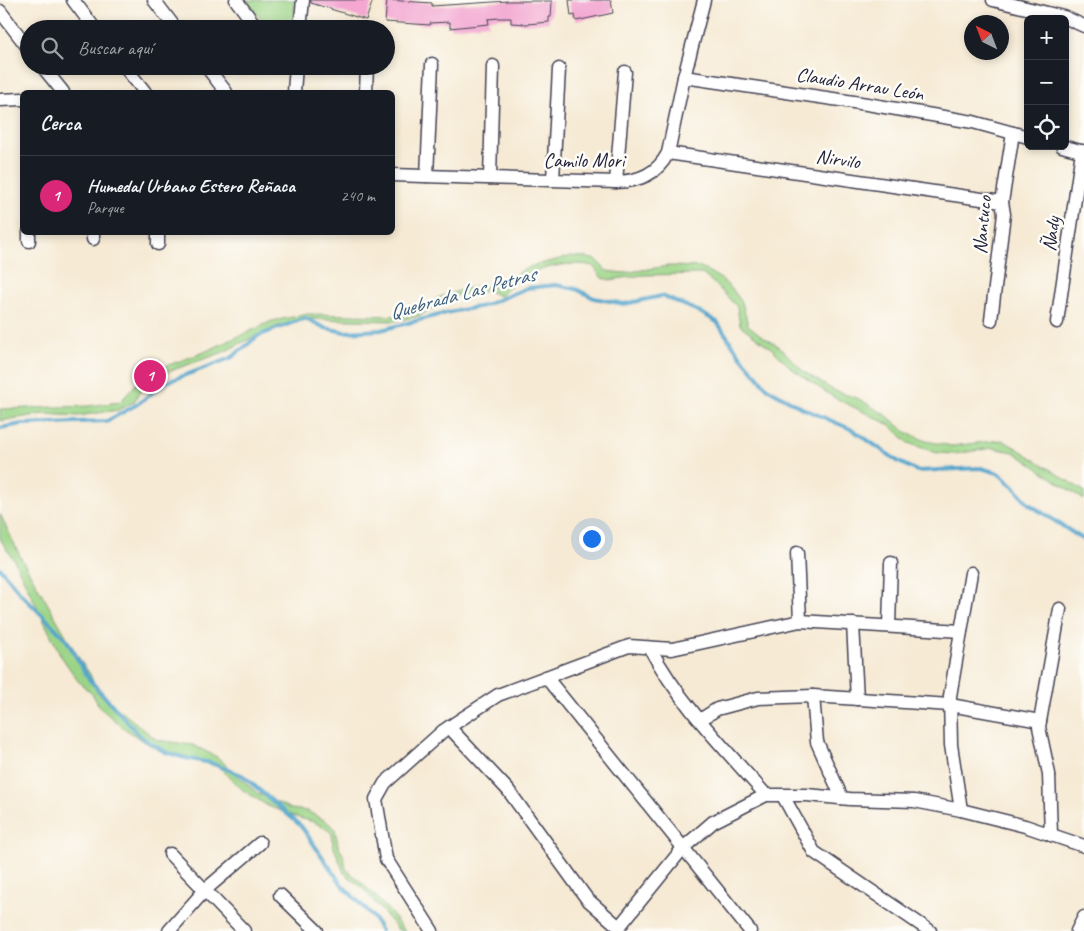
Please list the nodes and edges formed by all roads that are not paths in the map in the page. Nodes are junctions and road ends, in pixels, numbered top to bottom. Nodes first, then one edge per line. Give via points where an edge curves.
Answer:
1 (73, 0) edge
2 (154, 0) edge
3 (236, 0) edge
4 (303, 0) edge
5 (704, 0) edge
6 (993, 0) edge
7 (0, 11) edge
8 (88, 20) edge
9 (169, 20) edge
10 (251, 20) edge
11 (301, 20) edge
12 (1084, 26) edge
13 (20, 37) edge
14 (432, 64) dead end
15 (493, 66) dead end
16 (559, 69) dead end
17 (625, 72) dead end
18 (49, 75) edge
19 (131, 75) edge
20 (213, 75) edge
21 (293, 75) edge
22 (367, 75) edge
23 (684, 77) junction
24 (61, 90) edge
25 (143, 90) edge
26 (224, 90) edge
27 (293, 90) edge
28 (366, 90) edge
29 (20, 99) edge
30 (0, 100) edge
31 (1013, 133) junction
32 (1024, 136) edge
33 (1069, 148) edge
34 (1083, 152) edge
35 (668, 153) junction
36 (395, 175) edge
37 (427, 176) junction
38 (490, 178) junction
39 (553, 179) junction
40 (616, 182) junction
41 (1002, 202) junction
42 (991, 320) dead end
43 (1057, 322) dead end
44 (797, 553) dead end
45 (891, 563) dead end
46 (971, 573) dead end
47 (1060, 609) dead end
48 (800, 621) junction
49 (853, 624) junction
50 (888, 626) junction
51 (961, 631) junction
52 (650, 648) junction
53 (546, 678) junction
54 (813, 696) junction
55 (857, 699) junction
56 (950, 705) junction
57 (700, 720) junction
58 (1040, 721) junction
59 (449, 727) junction
60 (766, 795) junction
61 (783, 796) junction
62 (842, 798) junction
63 (961, 810) junction
64 (1052, 835) junction
65 (260, 843) dead end
66 (1084, 846) edge
67 (682, 848) junction
68 (170, 854) dead end
69 (205, 890) junction
70 (280, 895) dead end
71 (1084, 917) edge
72 (620, 929) edge
73 (169, 931) edge
74 (244, 931) edge
75 (317, 931) edge
76 (432, 931) edge
77 (750, 931) edge
78 (930, 931) edge
79 (1077, 931) edge

1 - 8 street
2 - 9 street
3 - 10 street
4 - 11 street
5 - 23 street, Camilo Mori
6 - 12 street via 1064,17
7 - 13 street
14 - 37 street
15 - 38 street
16 - 39 street
17 - 40 street
18 - 24 street
19 - 25 street
20 - 26 street
21 - 27 street
22 - 28 street
23 - 31 street, Claudio Arrau León via 877,105 973,122
23 - 35 street, Camilo Mori
29 - 30 street
31 - 32 street, Claudio Arrau León
31 - 41 street, Nantuco
33 - 34 street
34 - 43 street, Ñady
35 - 40 street, Camilo Mori via 651,174
35 - 41 street, Nirvilo
36 - 37 street, Camilo Mori
37 - 38 street, Camilo Mori
38 - 39 street, Camilo Mori
39 - 40 street, Camilo Mori
41 - 42 street, Nantuco via 1004,214
44 - 48 street
45 - 50 street
46 - 51 street
47 - 58 street
48 - 49 street
48 - 52 street via 672,650
49 - 50 street
49 - 55 street
50 - 51 street
51 - 56 street
52 - 53 street via 629,646
52 - 57 street via 662,671
53 - 59 street via 498,695
53 - 67 street
54 - 55 street
54 - 57 street via 758,698 717,709
54 - 62 street via 817,742
55 - 56 street
56 - 58 street
56 - 63 street via 951,745
57 - 60 street
58 - 64 street via 1049,774
59 - 72 street via 508,790 587,899
59 - 76 street via 385,783 376,799 386,859
60 - 61 street
60 - 67 street via 714,822
61 - 62 street
61 - 78 street via 814,852
62 - 63 street via 914,801
63 - 64 street
64 - 66 street
65 - 69 street
67 - 72 street
67 - 77 street
68 - 69 street
69 - 73 street
69 - 74 street
70 - 75 street
71 - 79 street

